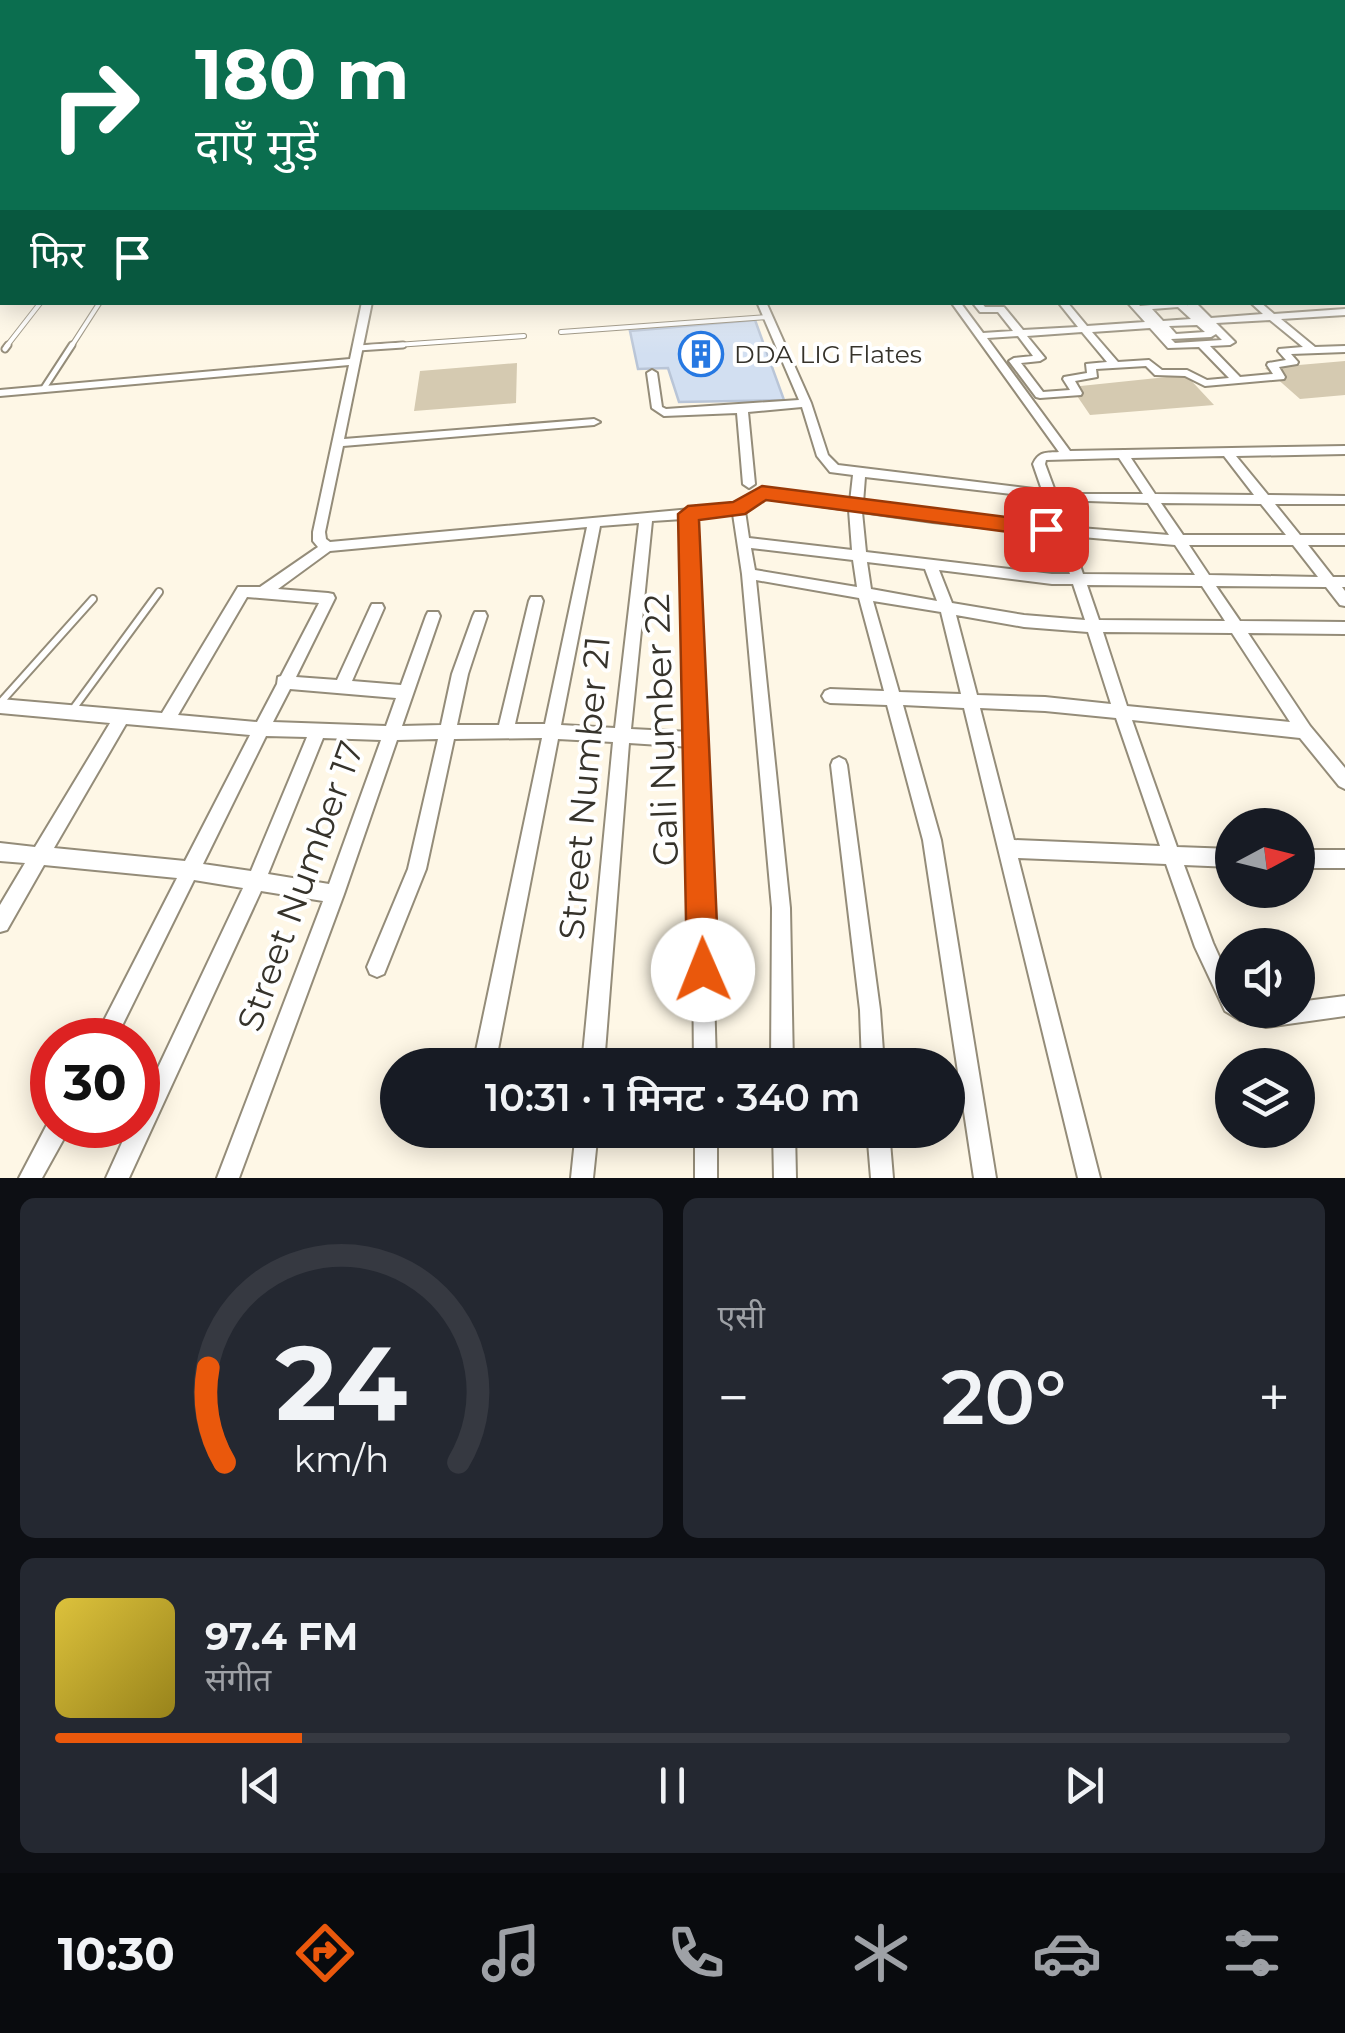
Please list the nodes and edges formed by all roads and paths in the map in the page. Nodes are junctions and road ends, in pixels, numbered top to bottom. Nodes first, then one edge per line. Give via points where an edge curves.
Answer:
1 (39, 305) edge
2 (98, 305) edge
3 (365, 305) edge
4 (762, 305) edge
5 (956, 305) edge
6 (979, 305) edge
7 (1065, 305) edge
8 (1134, 305) edge
9 (1171, 305) edge
10 (1181, 305) edge
11 (1191, 305) edge
12 (1257, 305) edge
13 (1345, 312) edge
14 (768, 316) junction
15 (1271, 317) junction
16 (1204, 321) junction
17 (1155, 324) junction
18 (1085, 329) junction
19 (562, 332) dead end
20 (1020, 333) junction
21 (524, 336) dead end
22 (979, 336) junction
23 (1203, 345) junction
24 (357, 348) junction
25 (6, 349) dead end
26 (1345, 350) edge
27 (1315, 353) junction
28 (353, 362) junction
29 (1115, 365) junction
30 (652, 373) dead end
31 (1238, 380) junction
32 (44, 388) junction
33 (0, 393) edge
34 (806, 404) junction
35 (742, 409) junction
36 (594, 422) dead end
37 (337, 443) junction
38 (1226, 450) junction
39 (1345, 450) edge
40 (1122, 454) junction
41 (1067, 455) junction
42 (859, 474) junction
43 (748, 484) dead end
44 (1050, 496) junction
45 (1153, 500) junction
46 (1261, 500) junction
47 (1345, 500) edge
48 (857, 508) junction
49 (738, 509) junction
50 (688, 514) junction
51 (646, 518) junction
52 (594, 524) junction
53 (1061, 531) junction
54 (1178, 540) junction
55 (1345, 540) edge
56 (1296, 541) junction
57 (744, 542) junction
58 (327, 547) junction
59 (858, 554) junction
60 (930, 564) junction
61 (749, 574) junction
62 (1078, 579) junction
63 (1207, 581) junction
64 (1338, 582) edge
65 (159, 592) dead end
66 (263, 592) junction
67 (864, 592) junction
68 (93, 599) dead end
69 (536, 601) dead end
70 (1345, 601) edge
71 (946, 606) junction
72 (378, 608) dead end
73 (432, 616) dead end
74 (480, 616) dead end
75 (1096, 627) junction
76 (1345, 628) edge
77 (1236, 629) junction
78 (284, 682) junction
79 (341, 688) junction
80 (403, 692) junction
81 (830, 696) dead end
82 (895, 698) junction
83 (969, 700) junction
84 (0, 704) edge
85 (69, 714) junction
86 (1123, 714) junction
87 (121, 718) junction
88 (166, 720) junction
89 (262, 729) junction
90 (318, 730) junction
91 (447, 731) junction
92 (551, 731) junction
93 (1304, 732) junction
94 (390, 734) junction
95 (505, 734) junction
96 (622, 735) junction
97 (698, 740) junction
98 (839, 765) dead end
99 (1345, 781) edge
100 (1009, 849) junction
101 (0, 852) edge
102 (41, 854) junction
103 (1172, 856) junction
104 (1215, 857) edge
105 (1315, 859) edge
106 (1345, 859) edge
107 (187, 870) junction
108 (256, 882) junction
109 (334, 894) junction
110 (0, 923) edge
111 (378, 967) dead end
112 (1215, 969) edge
113 (1345, 1006) edge
114 (1315, 1010) edge
115 (116, 1018) edge
116 (487, 1048) edge
117 (594, 1048) edge
118 (705, 1048) edge
119 (782, 1048) edge
120 (873, 1048) edge
121 (46, 1148) edge
122 (585, 1148) edge
123 (706, 1148) edge
124 (785, 1148) edge
125 (880, 1148) edge
126 (30, 1178) edge
127 (117, 1178) edge
128 (228, 1178) edge
129 (582, 1178) edge
130 (706, 1178) edge
131 (786, 1178) edge
132 (882, 1178) edge
133 (985, 1178) edge
134 (1089, 1178) edge

1 - 25 lane
2 - 32 lane
3 - 24 street
4 - 14 street
5 - 22 street
6 - 20 street via 1001,309
7 - 18 street
8 - 17 street
9 - 17 street via 1144,308
10 - 16 street
11 - 16 street
12 - 15 street
13 - 15 street
14 - 19 lane
14 - 34 street
15 - 16 street
15 - 27 street
16 - 17 street
16 - 17 street via 1212,334 1174,337
16 - 23 street via 1230,342
17 - 18 street
17 - 23 street via 1172,346
18 - 20 street
18 - 29 street
20 - 22 street
20 - 29 street via 1040,358 1014,361 1040,396 1076,393 1068,380 1093,375 1090,366
21 - 24 lane
22 - 41 street
23 - 31 street
24 - 28 street
26 - 27 street
27 - 31 street via 1283,352 1293,362 1272,366 1280,377
28 - 32 street
28 - 37 street
29 - 31 street via 1149,362 1159,373 1187,373 1205,384
30 - 35 street via 657,408 664,413
32 - 33 street
34 - 35 street
34 - 42 street via 827,464
35 - 43 street
36 - 37 street
37 - 58 street via 319,532
38 - 39 street
38 - 40 street
38 - 46 street
40 - 41 street
40 - 45 street
41 - 44 street via 1042,457 1039,464
42 - 44 street
42 - 48 street
44 - 45 street
44 - 53 street
45 - 46 street
45 - 54 street
46 - 47 street
46 - 56 street
48 - 49 street via 762,493
48 - 53 street
48 - 59 street
49 - 50 street
49 - 57 street
50 - 51 street
50 - 97 street, Gali Number 22
51 - 52 street
51 - 96 street, Street Number 21
52 - 58 street
52 - 92 street
53 - 54 street
53 - 62 street
54 - 56 street
54 - 63 street
55 - 56 street
56 - 64 street
57 - 59 street
57 - 61 street
58 - 66 street
59 - 60 street
59 - 67 street
60 - 62 street
60 - 71 street
61 - 67 street
61 - 119 street via 781,908
62 - 63 street
62 - 75 street
63 - 64 street
63 - 77 street
64 - 70 street
65 - 85 lane
66 - 78 street via 328,598
66 - 88 street via 243,591
67 - 71 street
67 - 82 street
68 - 84 lane
69 - 95 street
71 - 75 street
71 - 83 street
72 - 79 street
73 - 80 street, Street Number 17
74 - 91 street
75 - 77 street
75 - 86 street
76 - 77 street
77 - 93 street
78 - 79 street
78 - 89 street
79 - 80 street
80 - 94 street, Street Number 17
81 - 82 street
82 - 83 street
82 - 133 street via 938,872
83 - 86 street
83 - 100 street
84 - 85 street
85 - 87 street
86 - 93 street
86 - 103 street
87 - 88 street
87 - 102 street
88 - 89 street
89 - 90 street
89 - 107 street
90 - 94 street
90 - 108 street
91 - 94 street
91 - 95 street
91 - 111 street via 416,869
92 - 95 street
92 - 96 street
92 - 116 street
93 - 99 street
94 - 109 street, Street Number 17
96 - 97 street
96 - 117 street, Street Number 21
97 - 118 street, Gali Number 22
98 - 120 street
100 - 103 street
100 - 134 street
101 - 102 street
102 - 107 street
102 - 110 street
103 - 104 street
103 - 112 street
105 - 106 street
107 - 108 street
107 - 115 street
108 - 109 street
108 - 127 street
109 - 128 street, Street Number 17
113 - 114 street
121 - 126 street
122 - 129 street
123 - 130 street
124 - 131 street
125 - 132 street

